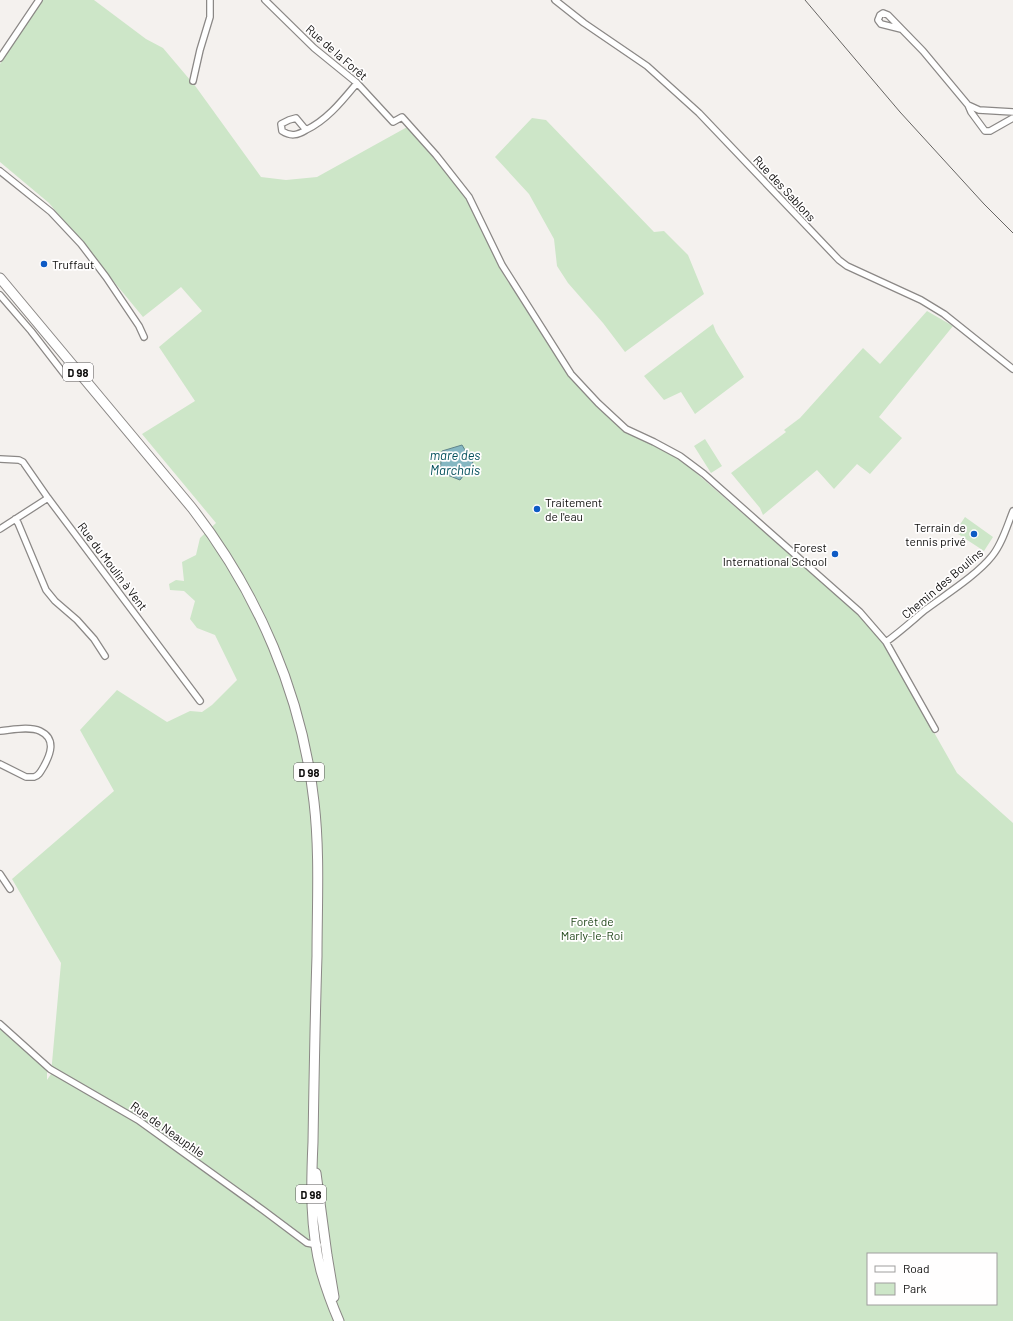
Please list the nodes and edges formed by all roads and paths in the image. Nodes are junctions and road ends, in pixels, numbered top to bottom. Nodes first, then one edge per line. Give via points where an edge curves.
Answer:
1 (39, 0) edge
2 (210, 0) edge
3 (265, 0) edge
4 (555, 0) edge
5 (901, 29) dead end
6 (0, 58) edge
7 (193, 81) dead end
8 (357, 83) junction
9 (968, 105) junction
10 (1013, 112) edge
11 (1013, 118) edge
12 (306, 130) dead end
13 (0, 170) edge
14 (0, 278) edge
15 (0, 295) edge
16 (144, 337) dead end
17 (1013, 369) edge
18 (65, 375) dead end
19 (0, 459) edge
20 (48, 498) junction
21 (1013, 511) edge
22 (15, 519) junction
23 (0, 529) edge
24 (886, 642) junction
25 (105, 656) dead end
26 (200, 701) dead end
27 (935, 729) dead end
28 (0, 731) edge
29 (0, 764) edge
30 (0, 874) edge
31 (10, 890) dead end
32 (0, 1024) edge
33 (313, 1142) junction
34 (316, 1245) junction
35 (325, 1245) junction
36 (339, 1321) edge

1 - 6 street
2 - 7 street via 210,17
3 - 8 street, Rue de la Forêt via 314,48
4 - 17 street, Rue des Sablons via 647,66 699,113 839,260 944,314
5 - 9 street
8 - 12 street via 334,110
8 - 24 street, Rue de la Forêt via 393,122 402,117 469,197 502,265 571,374 598,403 626,429 680,456 704,474 860,612
9 - 10 street via 979,110
9 - 11 street via 985,131 990,131
13 - 16 street via 51,212 81,244 106,277
14 - 33 main road, D 98 via 205,526 250,597 282,669 297,717 311,778 316,825 318,883
15 - 18 street
19 - 20 street, Rue du Moulin à Vent via 23,462
20 - 22 street
20 - 26 street, Rue du Moulin à Vent
21 - 24 street, Chemin des Boulins via 993,556
22 - 23 street
22 - 25 street via 46,590 55,602 81,625
24 - 27 street
28 - 29 street via 31,729 42,732 49,739 51,752 40,773 34,778 26,777
30 - 31 street
32 - 34 street, Rue de Neauphle via 50,1069 138,1120 307,1243
33 - 34 main road, D 98 via 311,1192
33 - 35 main road, D 98
34 - 35 street, Rue de Neauphle
34 - 36 main road, D 98 via 325,1284
35 - 36 main road, D 98

